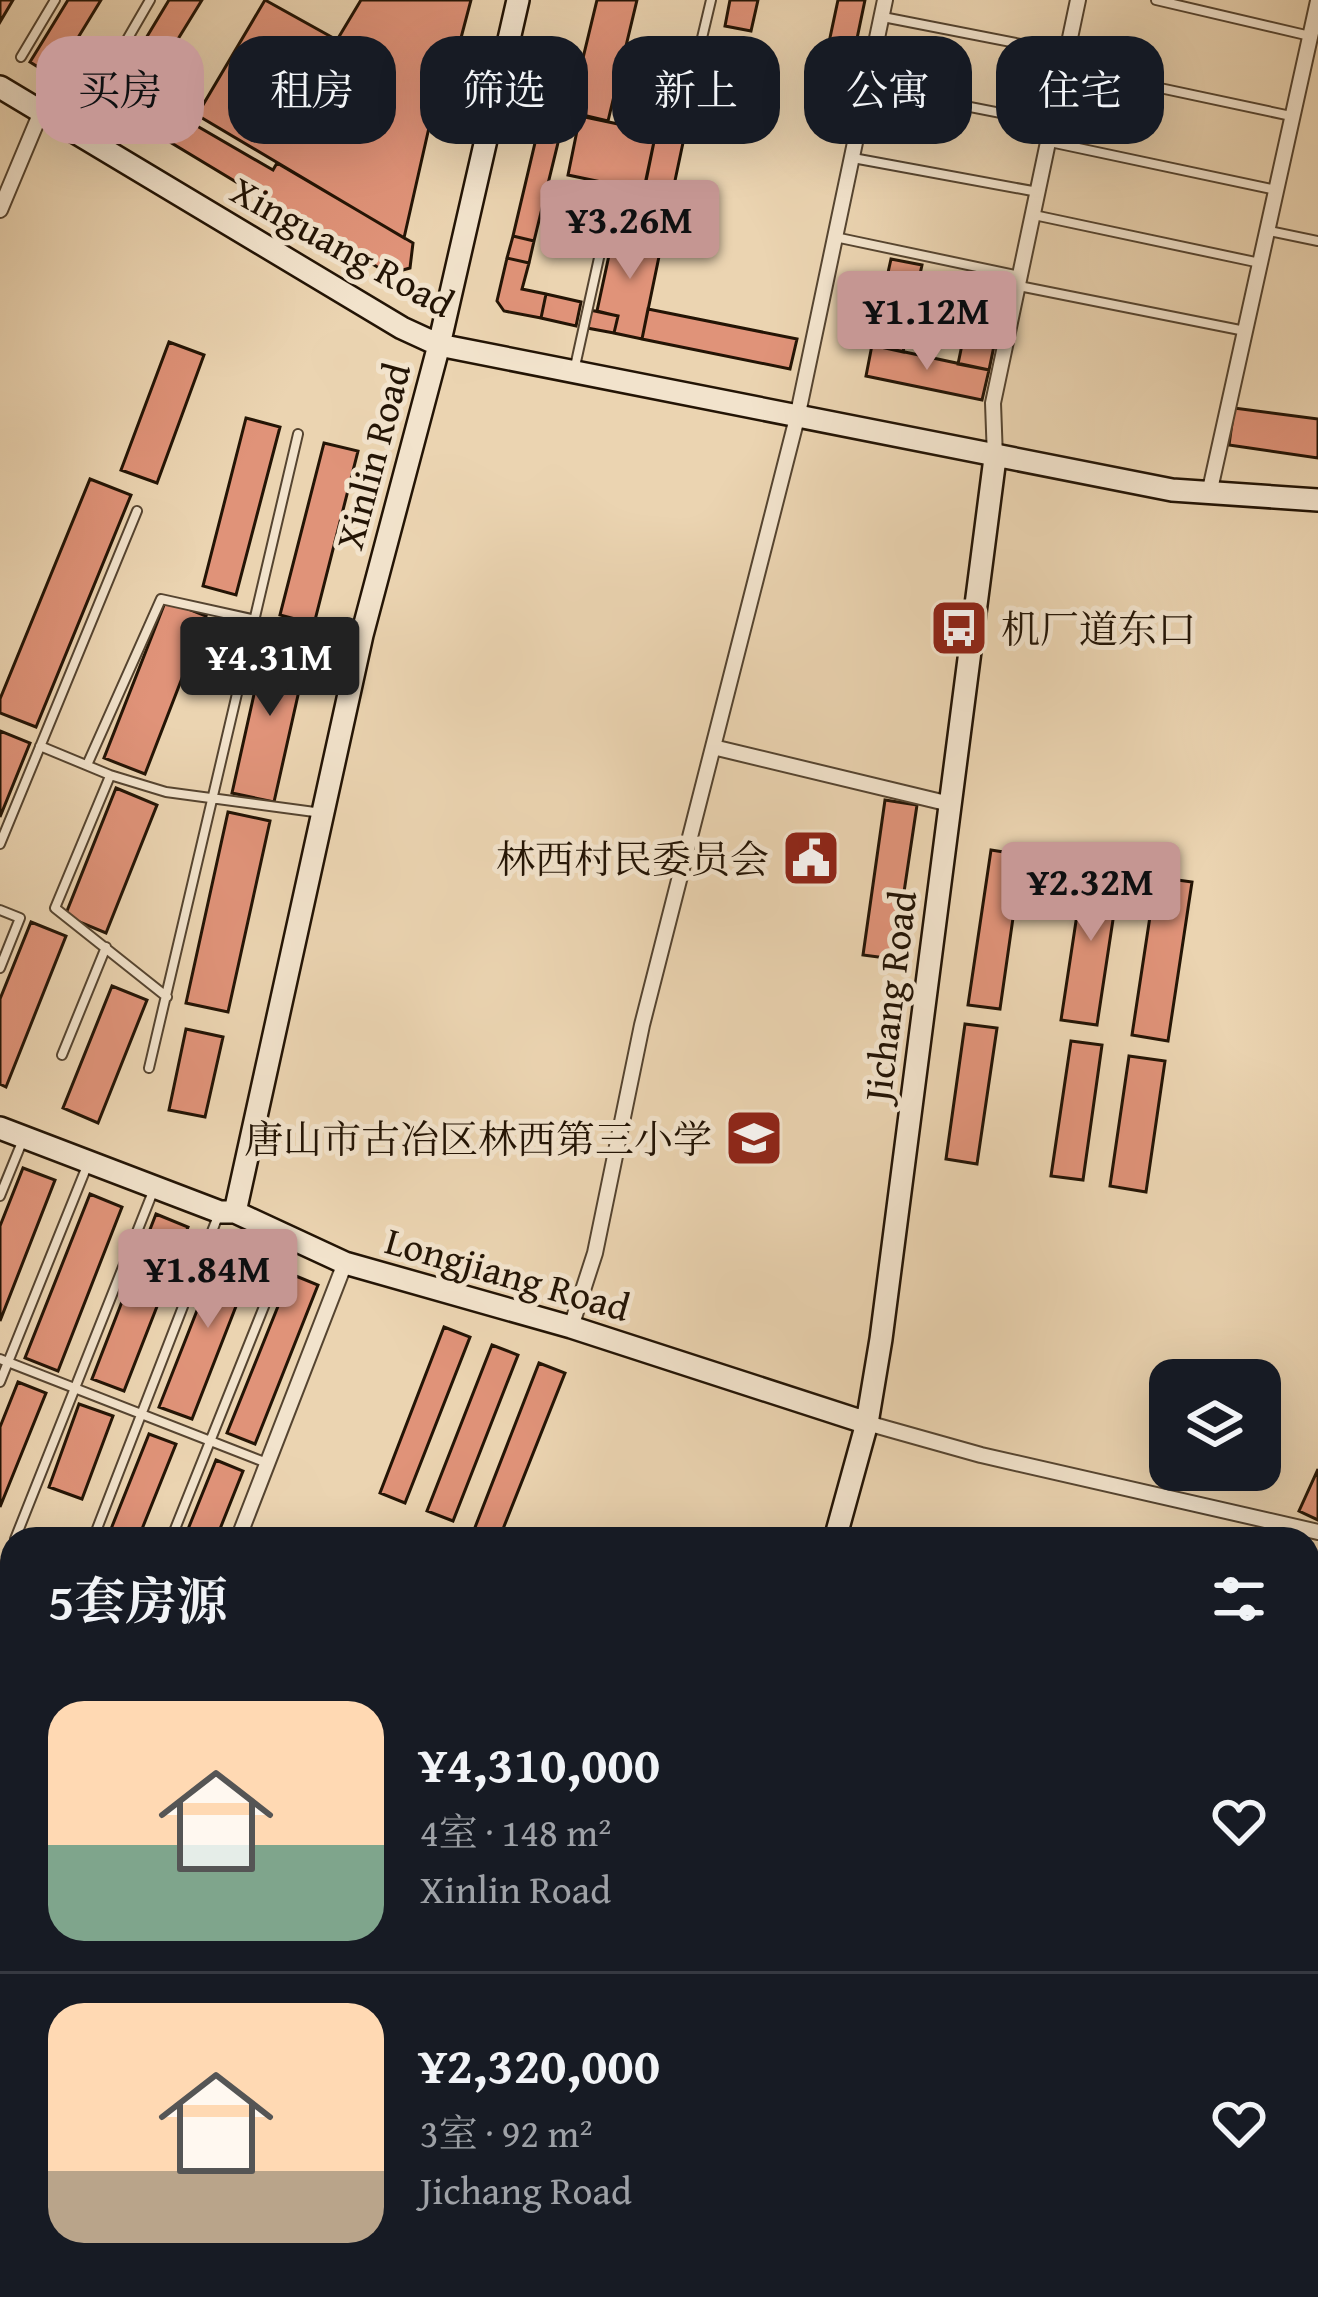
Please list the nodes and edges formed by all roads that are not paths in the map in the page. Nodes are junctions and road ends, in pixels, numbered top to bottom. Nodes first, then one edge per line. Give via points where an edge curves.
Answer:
1 (55, 0) edge
2 (151, 0) edge
3 (518, 0) edge
4 (711, 0) edge
5 (885, 0) edge
6 (1078, 0) edge
7 (1156, 0) edge
8 (1318, 1) edge
9 (881, 16) junction
10 (130, 36) edge
11 (702, 36) edge
12 (877, 36) edge
13 (1070, 36) edge
14 (1310, 36) junction
15 (996, 44) edge
16 (21, 56) dead end
17 (1164, 84) edge
18 (0, 87) edge
19 (36, 109) edge
20 (1293, 116) junction
21 (36, 124) edge
22 (94, 144) edge
23 (855, 144) edge
24 (1048, 144) edge
25 (1058, 144) edge
26 (852, 157) junction
27 (1276, 190) junction
28 (1038, 192) junction
29 (0, 210) edge
30 (1033, 214) junction
31 (608, 217) dead end
32 (1268, 230) junction
33 (834, 237) junction
34 (1318, 241) edge
35 (1260, 263) junction
36 (1019, 281) junction
37 (1245, 331) junction
38 (439, 345) junction
39 (574, 373) junction
40 (797, 418) junction
41 (298, 434) dead end
42 (995, 458) junction
43 (1209, 494) junction
44 (1318, 500) edge
45 (136, 511) dead end
46 (256, 620) junction
47 (40, 746) junction
48 (713, 747) junction
49 (87, 765) junction
50 (110, 775) junction
51 (214, 799) junction
52 (950, 804) junction
53 (322, 813) junction
54 (0, 844) edge
55 (0, 910) edge
56 (106, 947) junction
57 (0, 968) edge
58 (167, 997) junction
59 (62, 1055) dead end
60 (149, 1068) dead end
61 (0, 1128) edge
62 (24, 1136) junction
63 (90, 1160) junction
64 (156, 1184) junction
65 (0, 1196) edge
66 (227, 1212) junction
67 (292, 1238) junction
68 (345, 1263) junction
69 (571, 1328) junction
70 (4, 1360) edge
71 (0, 1382) edge
72 (75, 1388) junction
73 (142, 1414) junction
74 (867, 1423) junction
75 (210, 1441) junction
76 (267, 1463) junction
77 (20, 1527) edge
78 (98, 1527) edge
79 (176, 1527) edge
80 (243, 1527) edge
81 (838, 1527) edge
82 (1296, 1527) edge

1 - 16 lane
2 - 10 lane
3 - 38 street, Xinlin Road
4 - 11 lane
5 - 9 street
6 - 13 street
7 - 14 lane
8 - 14 street
9 - 12 street
9 - 15 lane
14 - 20 street
17 - 20 lane
18 - 19 street, Xinguang Road
20 - 27 street
21 - 29 street
22 - 38 street, Xinguang Road
23 - 26 street
24 - 28 street
25 - 27 lane
26 - 28 lane
26 - 33 street
27 - 32 street
28 - 30 street
30 - 35 lane
30 - 36 street
31 - 39 lane
32 - 34 lane
32 - 35 street
33 - 36 lane
33 - 40 street
35 - 37 street
36 - 37 lane
36 - 42 street via 993,403
37 - 43 street
38 - 39 street, Xinguang Road
38 - 53 street, Xinlin Road
39 - 40 street, Xinguang Road
40 - 42 street, Xinguang Road
40 - 48 street
41 - 46 lane
42 - 43 street, Xinguang Road
42 - 52 street, Jichang Road
43 - 44 street, Xinguang Road
45 - 47 lane
46 - 49 lane via 161,599
46 - 51 lane
47 - 49 lane
47 - 54 lane
48 - 52 street
48 - 69 street
49 - 50 lane
50 - 51 lane
50 - 56 lane via 55,908
51 - 53 lane
51 - 58 lane
52 - 74 street, Jichang Road
53 - 66 street, Xinlin Road
55 - 57 lane via 20,918
56 - 58 lane
56 - 59 lane
58 - 60 lane
61 - 62 street, Longjiang Road
62 - 63 street, Longjiang Road
62 - 65 lane
63 - 64 street, Longjiang Road
63 - 70 lane
64 - 66 street, Longjiang Road
64 - 72 lane
66 - 67 street, Longjiang Road
66 - 73 lane
67 - 68 street, Longjiang Road
67 - 75 lane
68 - 69 street, Longjiang Road
68 - 76 street
69 - 74 street, Longjiang Road
70 - 71 lane
70 - 72 lane
72 - 73 lane
72 - 77 lane
73 - 75 lane
73 - 78 lane
74 - 81 street, Jichang Road
74 - 82 street
75 - 76 lane
75 - 79 lane
76 - 80 street

